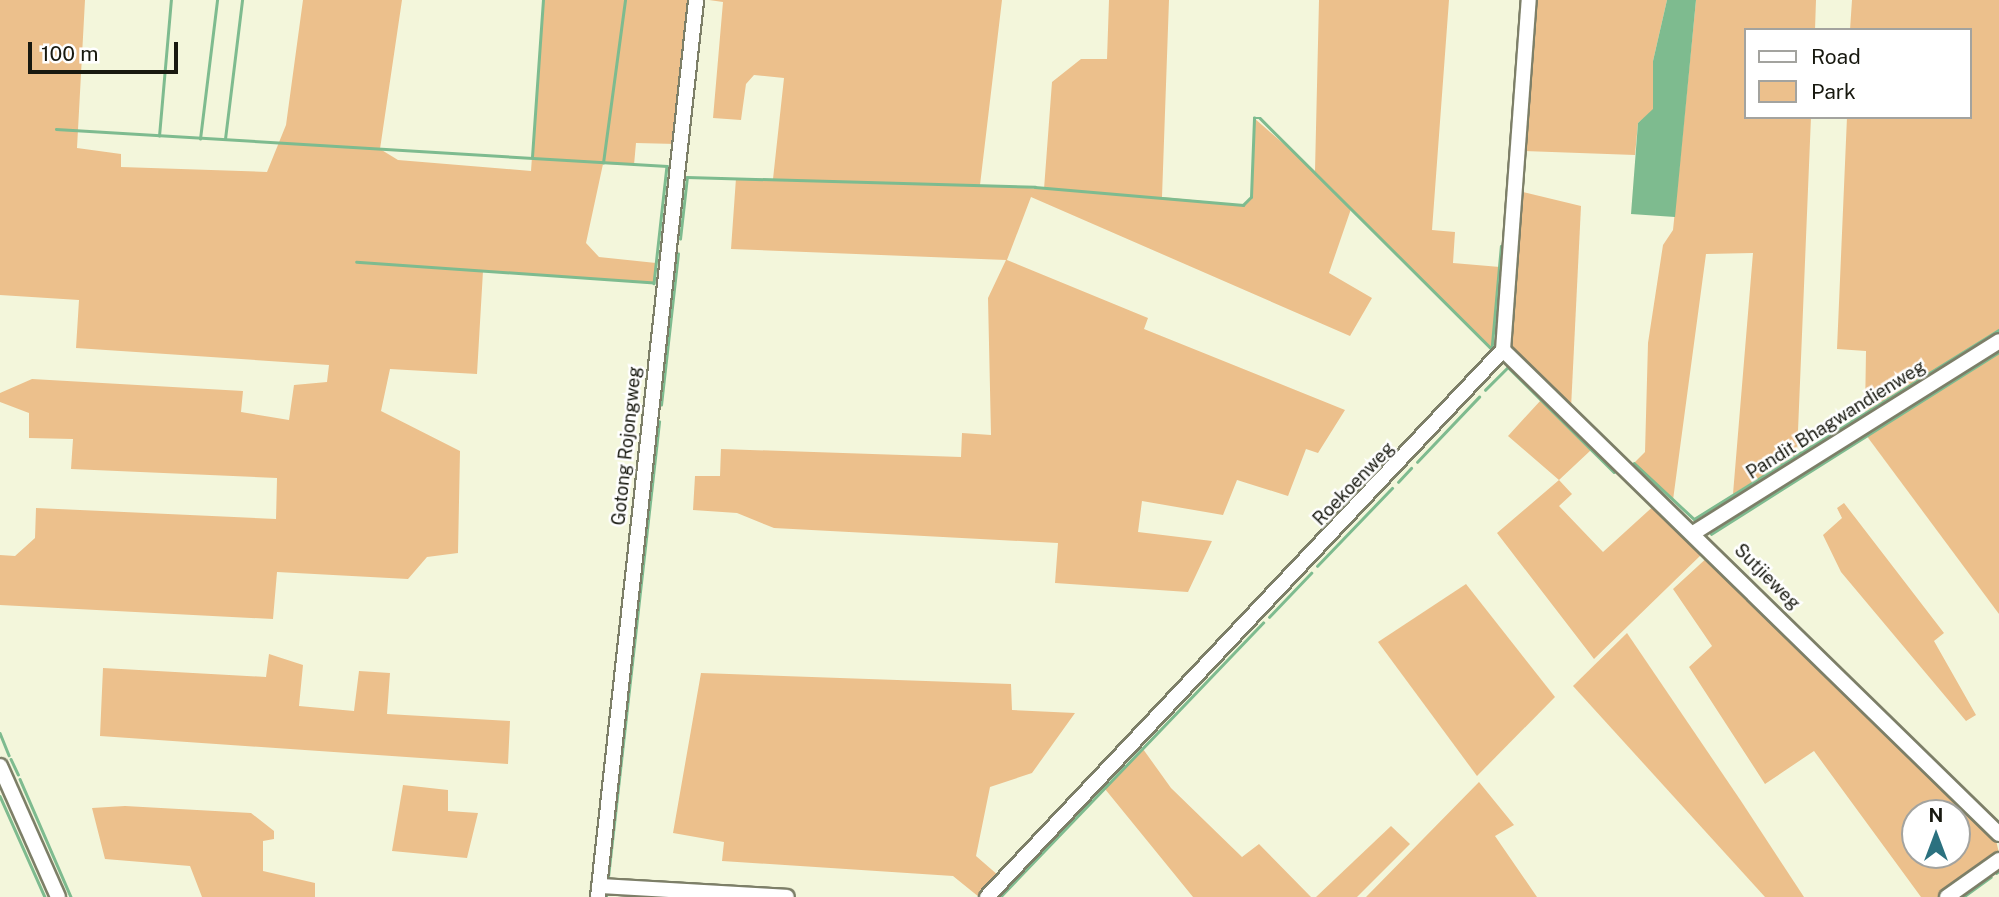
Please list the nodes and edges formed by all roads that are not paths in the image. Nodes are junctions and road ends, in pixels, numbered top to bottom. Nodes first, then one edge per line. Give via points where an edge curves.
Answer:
1 (696, 0) edge
2 (1529, 0) edge
3 (1999, 341) edge
4 (1503, 350) junction
5 (1695, 532) junction
6 (0, 766) edge
7 (1999, 834) edge
8 (1999, 860) edge
9 (598, 891) edge
10 (58, 897) edge
11 (787, 897) edge
12 (987, 897) edge
13 (1947, 897) edge

1 - 9 street, Gotong Rojongweg
2 - 4 street
3 - 5 street, Pandit Bhagwandienweg
4 - 5 street, Sutjieweg
4 - 12 street, Roekoenweg
5 - 7 street, Sutjieweg
6 - 10 street
8 - 13 street
9 - 11 street

